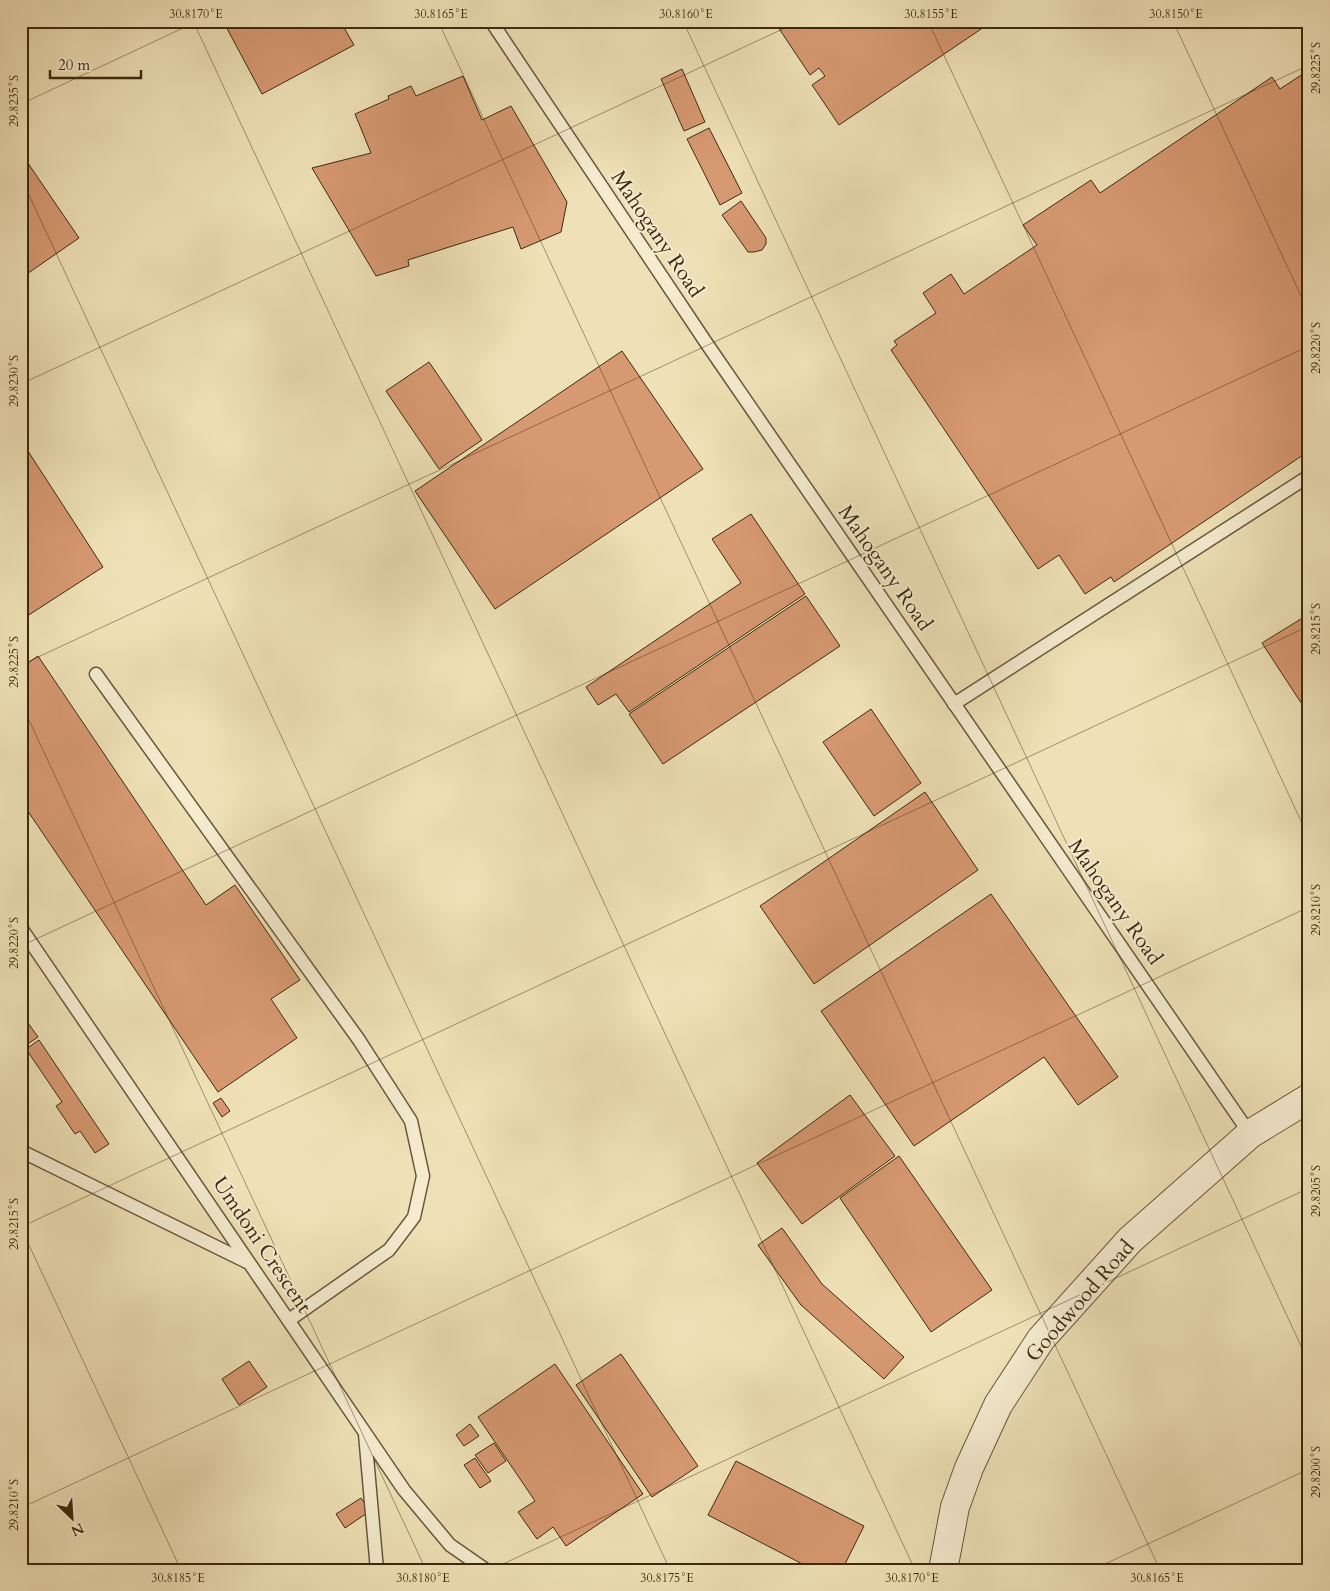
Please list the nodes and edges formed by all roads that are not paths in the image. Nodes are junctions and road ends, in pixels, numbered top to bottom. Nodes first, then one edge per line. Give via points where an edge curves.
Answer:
1 (491, 21) edge
2 (1309, 476) edge
3 (96, 674) dead end
4 (954, 704) junction
5 (21, 928) edge
6 (1309, 1098) edge
7 (1250, 1134) junction
8 (21, 1151) edge
9 (250, 1263) junction
10 (288, 1320) junction
11 (364, 1431) junction
12 (376, 1570) edge
13 (486, 1570) edge
14 (943, 1570) edge

1 - 4 lane, Mahogany Road
2 - 4 lane
3 - 10 lane via 359,1040 411,1121 424,1176 414,1216 389,1250
4 - 7 lane, Mahogany Road
5 - 9 lane, Umdoni Crescent
6 - 7 street, Goodwood Road
7 - 14 street, Goodwood Road via 1130,1240 1041,1339 998,1405 970,1468 955,1508
8 - 9 lane
9 - 10 lane, Umdoni Crescent
10 - 11 lane, Umdoni Crescent
11 - 12 lane
11 - 13 lane, Umdoni Crescent via 404,1490 450,1545

